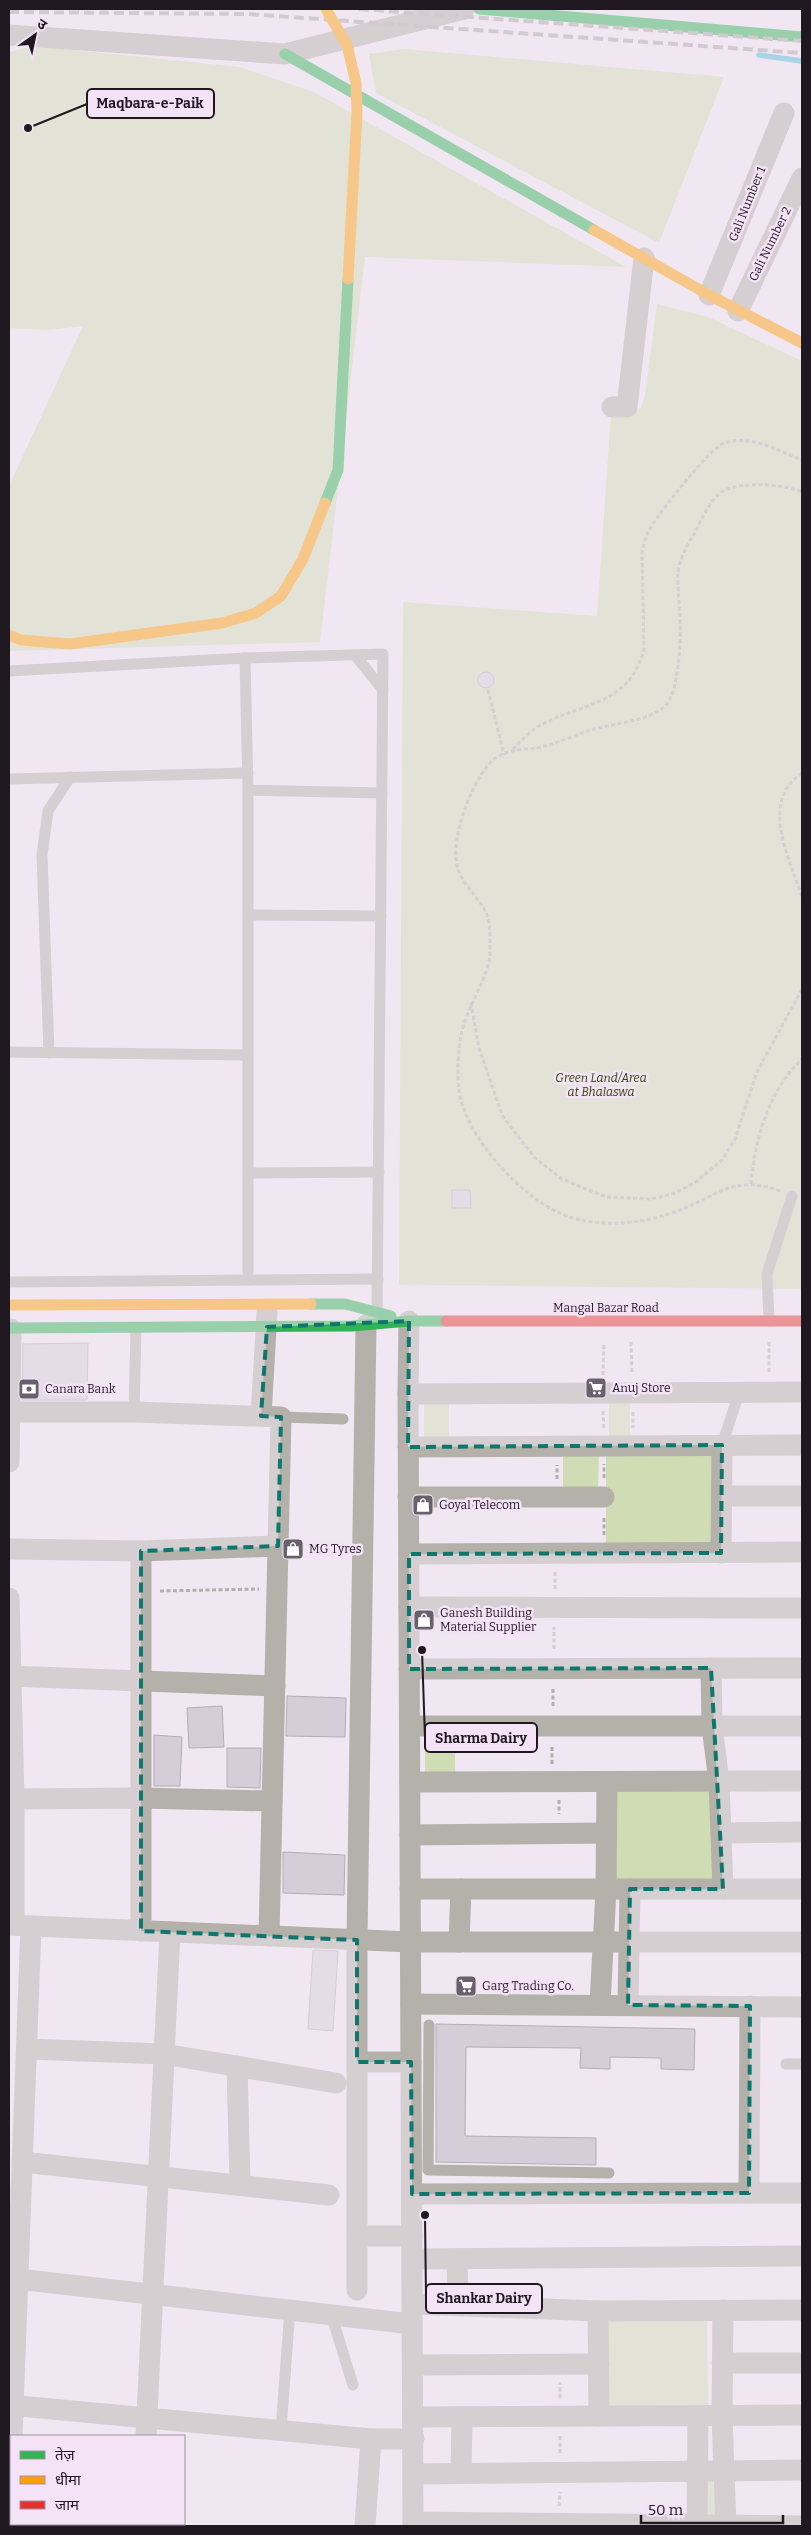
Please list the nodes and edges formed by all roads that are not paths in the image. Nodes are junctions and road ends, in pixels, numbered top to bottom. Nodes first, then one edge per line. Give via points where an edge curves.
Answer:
1 (326, 9) edge
2 (464, 9) edge
3 (479, 9) edge
4 (9, 35) edge
5 (802, 37) edge
6 (286, 54) junction
7 (784, 113) dead end
8 (802, 178) edge
9 (644, 258) junction
10 (709, 295) junction
11 (738, 311) junction
12 (802, 343) edge
13 (612, 406) dead end
14 (9, 635) edge
15 (355, 655) junction
16 (245, 658) junction
17 (9, 671) edge
18 (383, 690) junction
19 (248, 773) junction
20 (70, 778) junction
21 (9, 779) edge
22 (248, 790) junction
23 (382, 793) junction
24 (248, 915) junction
25 (381, 916) junction
26 (9, 1052) edge
27 (49, 1053) junction
28 (248, 1054) junction
29 (379, 1172) junction
30 (248, 1173) junction
31 (792, 1196) dead end
32 (248, 1280) junction
33 (378, 1280) junction
34 (9, 1282) edge
35 (268, 1304) junction
36 (9, 1306) edge
37 (373, 1320) junction
38 (769, 1321) junction
39 (802, 1321) edge
40 (409, 1322) junction
41 (267, 1327) junction
42 (10, 1329) edge
43 (136, 1329) junction
44 (802, 1392) edge
45 (739, 1393) junction
46 (408, 1394) junction
47 (10, 1412) edge
48 (134, 1412) junction
49 (271, 1416) junction
50 (343, 1419) dead end
51 (722, 1445) junction
52 (802, 1445) edge
53 (408, 1447) junction
54 (9, 1462) edge
55 (722, 1496) junction
56 (802, 1496) edge
57 (604, 1497) dead end
58 (408, 1498) junction
59 (278, 1546) junction
60 (9, 1549) edge
61 (141, 1551) junction
62 (802, 1552) edge
63 (721, 1553) junction
64 (408, 1554) junction
65 (9, 1598) edge
66 (409, 1607) junction
67 (802, 1608) edge
68 (711, 1668) junction
69 (802, 1668) edge
70 (409, 1669) junction
71 (10, 1676) edge
72 (141, 1682) junction
73 (274, 1686) junction
74 (410, 1726) junction
75 (712, 1726) junction
76 (802, 1726) edge
77 (410, 1782) junction
78 (607, 1782) junction
79 (719, 1782) junction
80 (802, 1782) edge
81 (141, 1798) junction
82 (14, 1799) junction
83 (272, 1801) junction
84 (802, 1832) edge
85 (606, 1833) junction
86 (721, 1833) junction
87 (410, 1834) junction
88 (410, 1889) junction
89 (461, 1889) junction
90 (606, 1889) junction
91 (630, 1889) junction
92 (802, 1889) edge
93 (723, 1890) junction
94 (18, 1925) edge
95 (141, 1931) junction
96 (170, 1932) junction
97 (269, 1936) junction
98 (357, 1940) junction
99 (410, 1942) junction
100 (459, 1942) junction
101 (603, 1942) junction
102 (629, 1942) junction
103 (802, 1942) edge
104 (411, 2004) junction
105 (600, 2005) junction
106 (628, 2005) junction
107 (750, 2006) junction
108 (802, 2007) edge
109 (429, 2025) dead end
110 (26, 2049) junction
111 (164, 2054) junction
112 (357, 2062) junction
113 (786, 2064) dead end
114 (802, 2064) edge
115 (237, 2066) junction
116 (417, 2073) junction
117 (336, 2083) dead end
118 (22, 2162) junction
119 (448, 2170) junction
120 (609, 2173) dead end
121 (158, 2176) junction
122 (15, 2182) edge
123 (240, 2184) junction
124 (749, 2193) junction
125 (802, 2193) edge
126 (412, 2194) junction
127 (448, 2194) junction
128 (329, 2195) dead end
129 (357, 2236) junction
130 (412, 2236) junction
131 (802, 2256) edge
132 (457, 2259) junction
133 (412, 2260) junction
134 (13, 2278) edge
135 (357, 2290) dead end
136 (153, 2293) junction
137 (458, 2304) junction
138 (290, 2309) junction
139 (723, 2310) junction
140 (802, 2310) edge
141 (598, 2311) junction
142 (331, 2314) junction
143 (413, 2314) junction
144 (802, 2362) edge
145 (722, 2363) junction
146 (599, 2364) junction
147 (413, 2365) junction
148 (353, 2385) dead end
149 (11, 2405) edge
150 (802, 2415) edge
151 (599, 2416) junction
152 (698, 2416) junction
153 (722, 2416) junction
154 (413, 2417) junction
155 (462, 2417) junction
156 (147, 2427) edge
157 (281, 2430) junction
158 (12, 2435) edge
159 (371, 2439) junction
160 (414, 2439) junction
161 (802, 2470) edge
162 (698, 2471) junction
163 (724, 2471) junction
164 (461, 2473) junction
165 (413, 2474) junction
166 (413, 2524) edge
167 (45, 2525) edge
168 (697, 2525) edge
169 (66, 2526) edge
170 (365, 2526) edge
171 (726, 2526) edge
172 (802, 2526) edge

1 - 14 main road, bridge via 346,39 353,60 357,112 338,470 304,559 281,596 256,613 222,623 70,644 21,640
2 - 6 street
3 - 5 main road
4 - 6 street
6 - 9 main road
7 - 10 street, Gali Number 1
8 - 11 street, Gali Number 2
9 - 10 main road
9 - 13 street via 627,407
10 - 11 main road
11 - 12 main road
15 - 16 lane
15 - 18 lane
15 - 18 lane via 383,654
16 - 17 lane
16 - 19 lane
18 - 23 lane
19 - 20 lane
19 - 22 lane
20 - 21 lane
20 - 27 lane via 48,811 42,855
22 - 23 lane
22 - 24 lane
23 - 25 lane
24 - 25 lane
24 - 28 lane
25 - 29 lane
26 - 27 lane
27 - 28 lane
28 - 30 lane
29 - 30 lane
29 - 33 lane
30 - 32 lane
31 - 38 lane via 767,1274
32 - 33 lane
32 - 34 lane
33 - 37 lane
35 - 36 main road
35 - 37 main road via 345,1304
35 - 41 street
37 - 40 main road, Mangal Bazar Road
37 - 41 main road, Mangal Bazar Road
37 - 98 street
38 - 39 main road, Mangal Bazar Road
38 - 40 main road, Mangal Bazar Road
40 - 46 street
41 - 43 main road, Mangal Bazar Road
41 - 49 street
42 - 43 main road, Mangal Bazar Road
42 - 47 street
43 - 48 lane
44 - 45 street
45 - 46 street
45 - 51 lane
46 - 53 street
47 - 48 street
47 - 54 street
48 - 49 street
49 - 50 lane
49 - 59 street
51 - 52 street
51 - 53 street
51 - 55 street
53 - 58 street
55 - 56 street
55 - 63 street
57 - 58 street
58 - 64 street
59 - 61 street
59 - 73 street
60 - 61 street
61 - 72 street
62 - 63 street
63 - 64 street
64 - 66 street
65 - 71 street
66 - 67 street
66 - 70 street
68 - 69 street
68 - 70 street
68 - 75 street
70 - 74 street
71 - 72 street
71 - 82 street
72 - 73 street
72 - 81 street
73 - 83 street
74 - 75 street
74 - 77 street
75 - 76 street
75 - 79 street
77 - 78 street
77 - 87 street
78 - 79 street
78 - 85 street
79 - 80 street
79 - 86 street
81 - 82 street
81 - 83 street
81 - 95 street
82 - 94 street
83 - 97 street
84 - 86 street
85 - 87 street
85 - 90 street
86 - 93 street
87 - 88 street
88 - 89 street
88 - 99 street
89 - 90 street
89 - 100 street
90 - 91 street
90 - 101 street
91 - 93 street
91 - 102 street
92 - 93 street
94 - 95 street
94 - 110 street
95 - 96 street
96 - 97 street
96 - 111 street
97 - 98 street
98 - 99 street
98 - 112 street
99 - 100 street
99 - 104 street
100 - 101 street
101 - 102 street
101 - 105 street
102 - 103 street
102 - 106 street
104 - 105 street
104 - 116 street
105 - 106 street
106 - 107 street
107 - 108 street
107 - 124 street
109 - 116 lane
110 - 111 street
110 - 118 street
111 - 115 street
111 - 121 street
112 - 116 street
112 - 129 street
113 - 114 lane
115 - 117 street
115 - 123 street
116 - 119 lane via 428,2170
116 - 126 street
118 - 121 street
118 - 122 street
119 - 120 lane
119 - 127 lane
121 - 123 street
121 - 136 street
122 - 134 street
123 - 128 street
124 - 125 street
124 - 127 street
126 - 127 street
126 - 130 street
129 - 130 street
129 - 135 street
130 - 133 street
131 - 132 street
132 - 133 street
132 - 137 street
133 - 143 street
134 - 136 street
134 - 149 street
136 - 138 street
136 - 156 street
137 - 141 street
137 - 143 street
138 - 142 street
138 - 157 lane
139 - 140 street
139 - 141 street
139 - 145 street
141 - 146 street
142 - 143 street
142 - 148 lane
143 - 147 street
144 - 145 street
145 - 153 street
146 - 147 street
146 - 151 street
147 - 154 street
149 - 156 street
149 - 158 street
150 - 153 street
151 - 152 street
151 - 155 street
152 - 153 street
152 - 162 street
153 - 163 street
154 - 155 street
154 - 160 street
155 - 164 street
156 - 157 street
157 - 159 street
159 - 160 street
159 - 170 street
160 - 165 street
161 - 163 street
162 - 163 street
162 - 164 street
162 - 168 street
163 - 171 street
164 - 165 street
165 - 166 street
166 - 168 street
167 - 169 street
168 - 171 street
171 - 172 street

